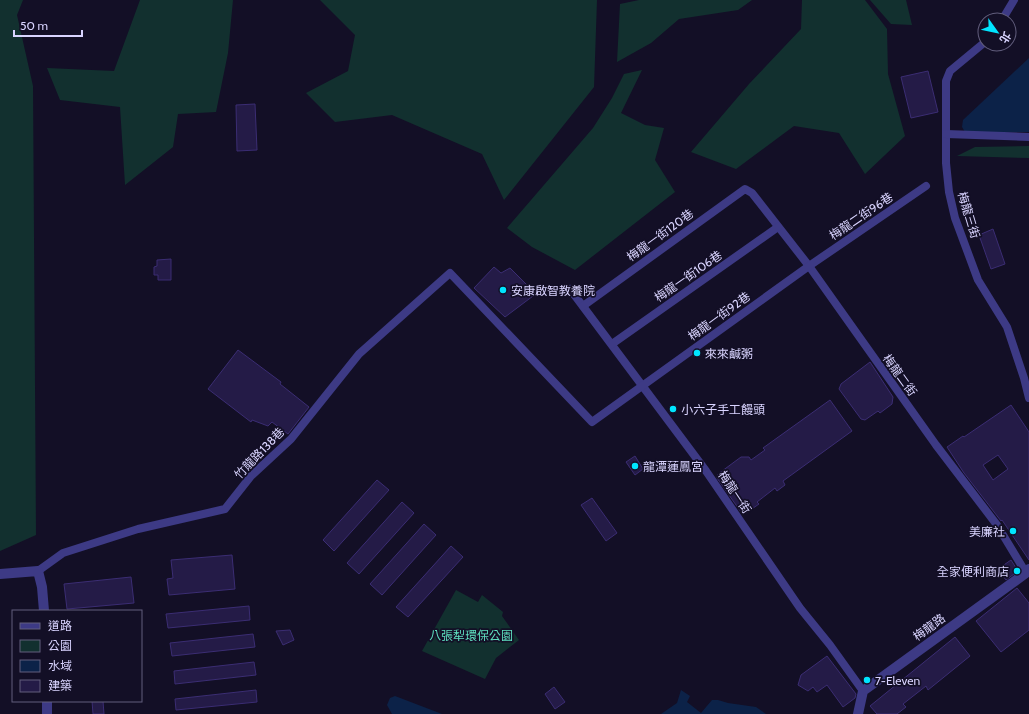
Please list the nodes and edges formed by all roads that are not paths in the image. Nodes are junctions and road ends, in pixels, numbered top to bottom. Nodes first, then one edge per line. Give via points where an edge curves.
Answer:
1 (1014, 0) edge
2 (1007, 12) edge
3 (977, 49) edge
4 (946, 134) junction
5 (1029, 137) edge
6 (926, 186) dead end
7 (752, 193) joint
8 (778, 227) junction
9 (809, 266) junction
10 (570, 289) dead end
11 (583, 306) junction
12 (612, 344) junction
13 (643, 385) junction
14 (1029, 398) edge
15 (592, 422) joint
16 (38, 571) junction
17 (1028, 571) edge
18 (0, 574) edge
19 (44, 610) edge
20 (863, 691) junction
21 (47, 702) edge
22 (47, 714) edge
23 (858, 714) edge

1 - 2 street
3 - 4 street, 梅龍三街 via 950,71 946,81
4 - 5 street
4 - 14 street, 梅龍三街 via 949,192 955,218 978,280 1006,327
6 - 9 street, 梅龍二街96巷
7 - 8 street, 梅龍二街
7 - 11 street, 梅龍一街120巷 via 745,189
8 - 9 street, 梅龍二街
8 - 12 street, 梅龍一街106巷
9 - 13 street, 梅龍一街92巷
9 - 17 street, 梅龍二街 via 936,445 997,524
10 - 11 street, 梅龍一街
11 - 12 street, 梅龍一街
12 - 13 street, 梅龍一街
13 - 15 street, 梅龍一街92巷
13 - 20 street, 梅龍一街 via 706,471 800,608
15 - 16 street, 竹龍路138巷 via 450,273 359,354 291,438 251,476 225,508 138,529 63,553
16 - 18 street
16 - 19 street
17 - 20 street, 梅龍路
20 - 23 street
21 - 22 street

